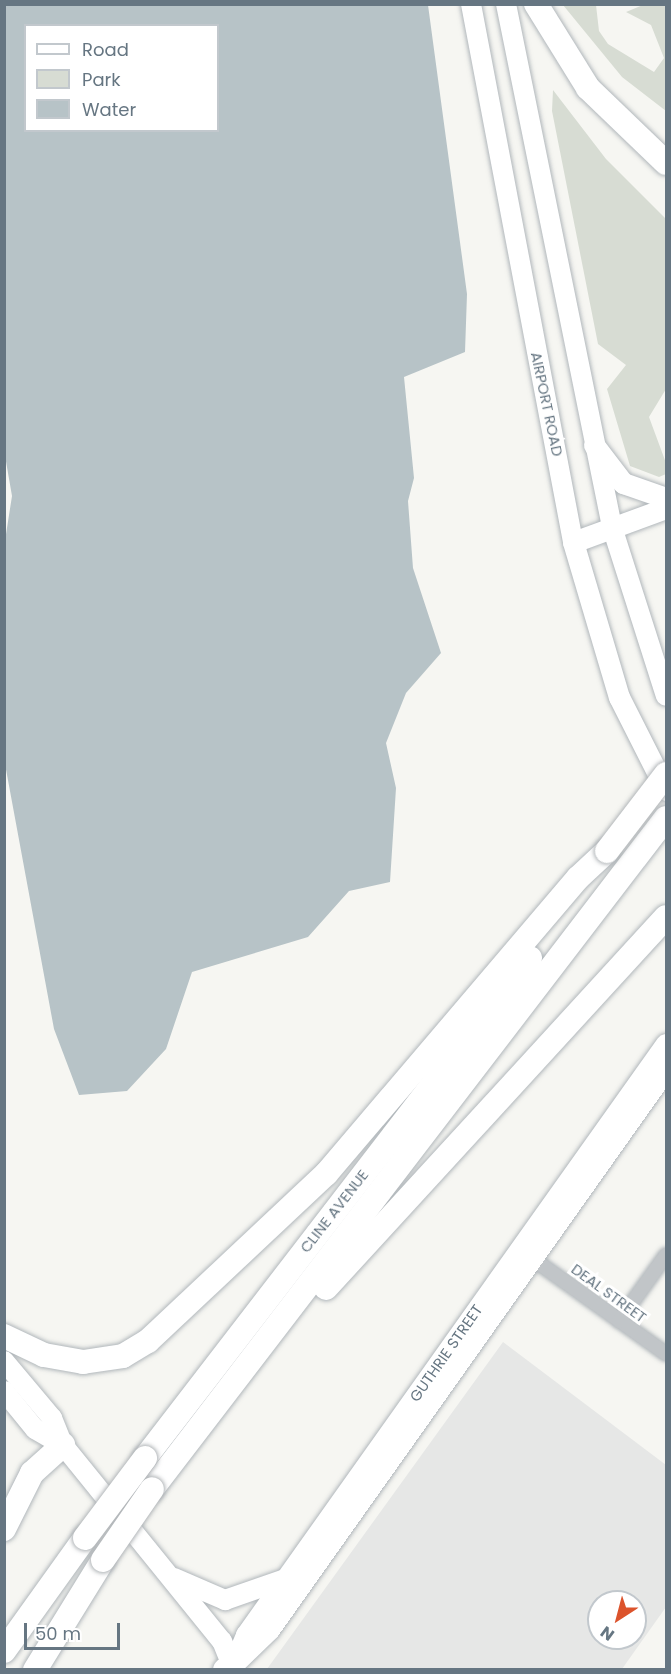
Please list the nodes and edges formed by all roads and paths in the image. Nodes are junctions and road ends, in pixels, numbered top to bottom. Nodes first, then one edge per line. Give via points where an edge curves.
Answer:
1 (471, 4) edge
2 (506, 4) edge
3 (536, 4) edge
4 (666, 163) edge
5 (594, 445) junction
6 (666, 498) edge
7 (666, 508) edge
8 (612, 527) junction
9 (573, 542) junction
10 (666, 696) edge
11 (666, 774) edge
12 (666, 790) edge
13 (666, 818) edge
14 (607, 851) junction
15 (666, 917) edge
16 (666, 1044) edge
17 (666, 1071) edge
18 (666, 1255) edge
19 (533, 1259) junction
20 (619, 1321) junction
21 (4, 1336) edge
22 (666, 1354) edge
23 (4, 1361) edge
24 (4, 1391) edge
25 (227, 1396) junction
26 (63, 1445) junction
27 (360, 1487) junction
28 (4, 1529) edge
29 (166, 1574) junction
30 (285, 1579) junction
31 (4, 1651) edge
32 (231, 1668) edge
33 (35, 1670) edge

1 - 9 main road, AIRPORT ROAD
2 - 5 main road
3 - 4 highway via 588,88
5 - 6 main road via 623,483
5 - 8 main road
7 - 8 main road
8 - 9 main road
8 - 10 main road
9 - 12 main road, AIRPORT ROAD via 619,697
11 - 14 highway, CLINE AVENUE, bridge
13 - 25 highway, CLINE AVENUE
14 - 21 highway via 578,878 326,1174 148,1341 123,1356 83,1362 32,1352
14 - 31 highway, CLINE AVENUE, bridge via 545,940 145,1458
15 - 25 highway
16 - 27 main road, GUTHRIE STREET
17 - 19 main road, GUTHRIE STREET
18 - 20 street
19 - 20 street, DEAL STREET
19 - 27 main road, GUTHRIE STREET
20 - 22 street, DEAL STREET
23 - 26 main road via 52,1418
24 - 26 main road via 35,1430
25 - 33 highway, CLINE AVENUE, bridge via 152,1489
26 - 28 highway via 32,1473
26 - 29 main road
27 - 30 main road, GUTHRIE STREET
27 - 32 main road, GUTHRIE STREET via 262,1641
29 - 30 main road via 225,1600
29 - 32 main road via 222,1641
30 - 32 main road, GUTHRIE STREET via 246,1635

